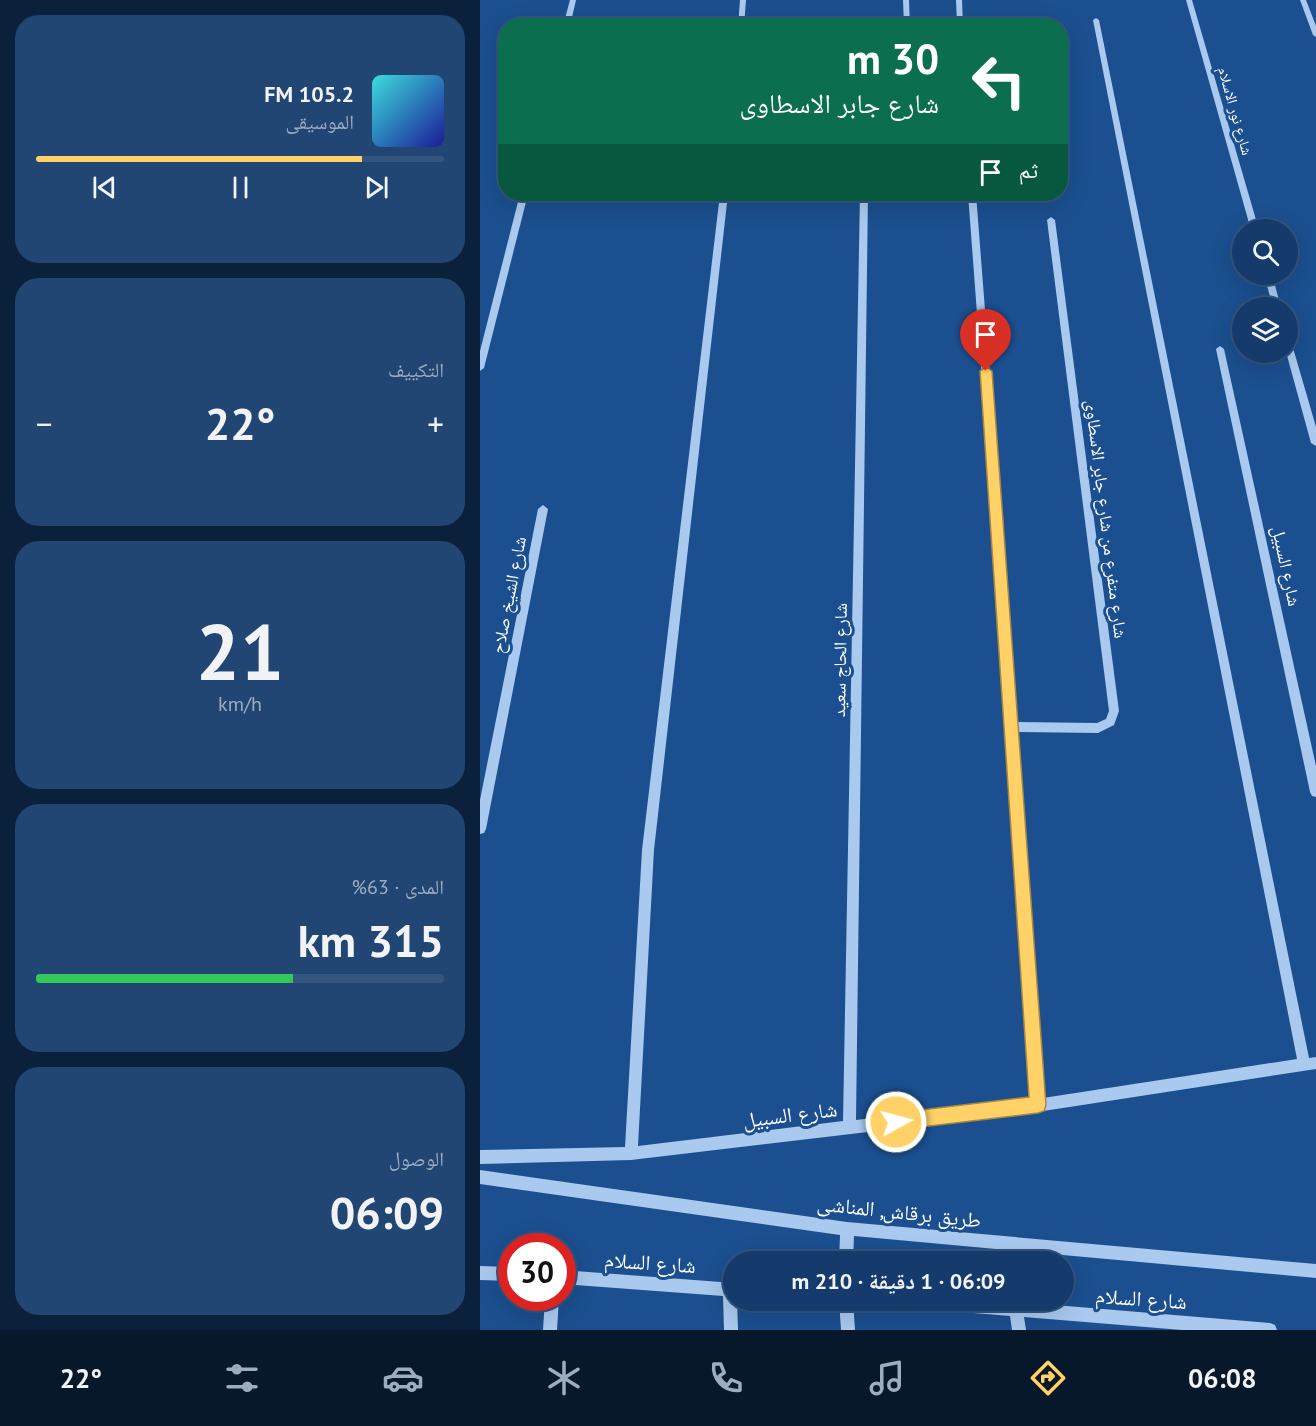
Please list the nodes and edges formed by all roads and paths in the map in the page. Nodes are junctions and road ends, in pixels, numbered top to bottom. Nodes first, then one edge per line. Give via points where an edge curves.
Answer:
1 (573, 0) edge
2 (743, 0) edge
3 (906, 0) edge
4 (959, 0) edge
5 (1189, 0) edge
6 (1303, 0) edge
7 (568, 18) edge
8 (742, 18) edge
9 (907, 18) edge
10 (960, 18) edge
11 (1096, 20) dead end
12 (1316, 35) edge
13 (522, 201) edge
14 (723, 201) edge
15 (864, 201) edge
16 (973, 201) edge
17 (1252, 219) edge
18 (1051, 220) dead end
19 (1220, 349) dead end
20 (1293, 363) edge
21 (480, 368) edge
22 (1316, 443) edge
23 (543, 509) dead end
24 (1012, 727) junction
25 (1316, 792) edge
26 (480, 829) edge
27 (1310, 1064) edge
28 (1038, 1105) junction
29 (849, 1127) junction
30 (631, 1153) junction
31 (480, 1157) edge
32 (480, 1177) edge
33 (847, 1229) junction
34 (846, 1251) edge
35 (1316, 1271) edge
36 (480, 1273) edge
37 (498, 1274) edge
38 (576, 1278) edge
39 (723, 1289) edge
40 (551, 1311) edge
41 (731, 1311) edge
42 (847, 1311) edge
43 (1016, 1311) joint
44 (1231, 1329) edge
45 (550, 1330) edge
46 (731, 1330) edge
47 (849, 1330) edge
48 (1019, 1330) edge
49 (1270, 1330) edge

1 - 7 street
2 - 8 street
3 - 9 street
4 - 10 street
5 - 17 street, شارع نور الاسلام
6 - 12 street
11 - 27 street
13 - 21 street
14 - 30 street via 648,850
15 - 29 street, شارع الحاج سعيد
16 - 24 street
18 - 24 street, شارع متفرع من شارع جابر الاسطاوى via 1114,711 1110,722 1098,728
19 - 25 street, شارع السبيل
20 - 22 street
23 - 26 street, شارع الشيخ صلاح
24 - 28 street
27 - 28 street, شارع السبيل
28 - 29 street, شارع السبيل
29 - 30 street, شارع السبيل
30 - 31 street, شارع السبيل
32 - 33 street, طريق برقاش, المناشى
33 - 34 street
33 - 35 street, طريق برقاش, المناشى
36 - 37 street
38 - 39 street, شارع السلام
40 - 45 street
41 - 46 street
42 - 47 street
43 - 44 street, شارع السلام
43 - 48 street
44 - 49 street, شارع السلام

